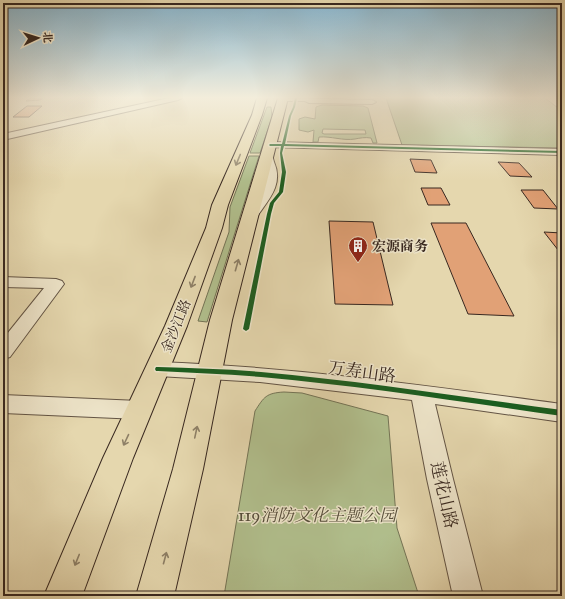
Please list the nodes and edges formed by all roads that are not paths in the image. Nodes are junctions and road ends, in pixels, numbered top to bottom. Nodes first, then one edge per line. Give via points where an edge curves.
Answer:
1 (40, 126) edge
2 (53, 126) edge
3 (252, 126) edge
4 (270, 126) edge
5 (3, 134) edge
6 (3, 137) edge
7 (269, 151) junction
8 (562, 152) edge
9 (3, 282) edge
10 (3, 352) edge
11 (158, 369) junction
12 (210, 370) junction
13 (422, 394) junction
14 (3, 404) edge
15 (139, 410) junction
16 (562, 413) edge
17 (63, 596) edge
18 (155, 596) edge
19 (468, 596) edge

1 - 5 street
2 - 6 street
3 -> 11 main road, 金沙江路
4 - 7 main road
7 - 8 street
12 -> 7 main road via 221,320
9 - 10 street via 56,284
11 - 12 street, 万寿山路
11 - 15 main road, 金沙江路
12 - 13 street, 万寿山路 via 277,375
18 -> 12 main road via 188,469
13 - 16 street, 万寿山路
13 - 19 street, 莲花山路
14 - 15 street
15 -> 17 main road, 金沙江路

